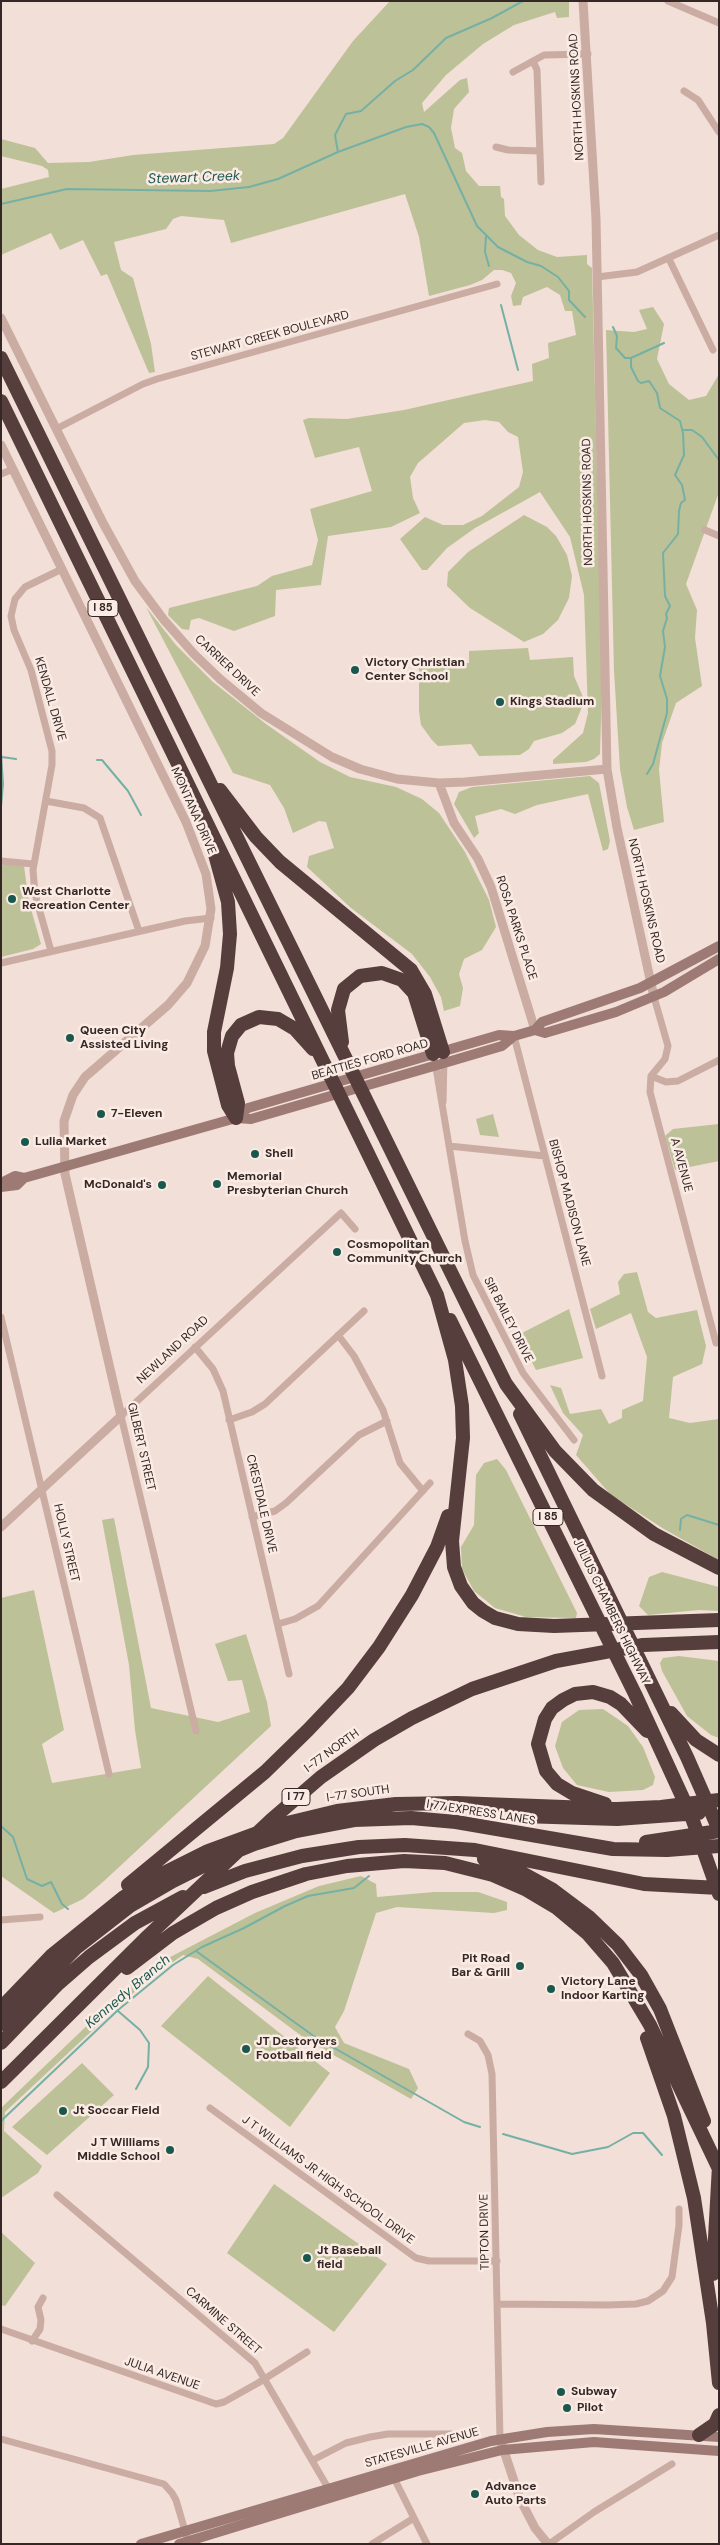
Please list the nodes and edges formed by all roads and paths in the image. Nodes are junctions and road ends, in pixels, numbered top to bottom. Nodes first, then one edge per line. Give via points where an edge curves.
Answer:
1 (583, 1) edge
2 (668, 1) edge
3 (719, 23) edge
4 (588, 54) junction
5 (533, 61) junction
6 (513, 72) dead end
7 (684, 90) dead end
8 (718, 127) edge
9 (496, 147) dead end
10 (540, 151) junction
11 (541, 182) dead end
12 (719, 235) edge
13 (669, 259) junction
14 (597, 277) junction
15 (497, 284) dead end
16 (1, 318) edge
17 (713, 350) dead end
18 (1, 358) edge
19 (1, 401) edge
20 (56, 429) junction
21 (1, 446) edge
22 (13, 469) junction
23 (1, 474) edge
24 (705, 530) dead end
25 (719, 536) edge
26 (62, 569) junction
27 (199, 762) junction
28 (607, 769) junction
29 (439, 783) junction
30 (46, 800) junction
31 (204, 815) junction
32 (1, 861) edge
33 (33, 864) junction
34 (210, 918) junction
35 (139, 931) junction
36 (719, 946) edge
37 (51, 951) junction
38 (719, 959) edge
39 (1, 963) edge
40 (652, 982) junction
41 (654, 997) junction
42 (536, 1030) junction
43 (514, 1036) junction
44 (345, 1055) junction
45 (439, 1058) junction
46 (322, 1059) junction
47 (719, 1060) edge
48 (651, 1076) junction
49 (236, 1118) junction
50 (449, 1146) junction
51 (545, 1156) junction
52 (64, 1168) junction
53 (24, 1178) junction
54 (1, 1182) edge
55 (1, 1187) edge
56 (354, 1229) dead end
57 (437, 1295) junction
58 (364, 1311) dead end
59 (1, 1317) edge
60 (338, 1335) junction
61 (716, 1343) dead end
62 (195, 1346) junction
63 (602, 1376) dead end
64 (506, 1384) junction
65 (121, 1416) junction
66 (229, 1420) junction
67 (387, 1421) junction
68 (574, 1440) dead end
69 (430, 1483) dead end
70 (42, 1489) junction
71 (423, 1491) junction
72 (455, 1494) junction
73 (252, 1517) junction
74 (1, 1527) edge
75 (719, 1568) edge
76 (719, 1620) edge
77 (278, 1624) junction
78 (697, 1642) junction
79 (719, 1642) edge
80 (719, 1648) edge
81 (289, 1674) dead end
82 (658, 1697) junction
83 (196, 1732) dead end
84 (656, 1741) junction
85 (719, 1755) edge
86 (109, 1774) dead end
87 (719, 1800) edge
88 (498, 1806) junction
89 (625, 1809) junction
90 (719, 1810) edge
91 (663, 1812) junction
92 (719, 1831) edge
93 (678, 1845) junction
94 (420, 1846) junction
95 (719, 1846) edge
96 (718, 1889) edge
97 (719, 1906) edge
98 (99, 1915) junction
99 (40, 1917) dead end
100 (1, 1920) edge
101 (596, 1942) junction
102 (83, 2002) junction
103 (1, 2008) edge
104 (1, 2024) edge
105 (468, 2034) dead end
106 (1, 2043) edge
107 (1, 2082) edge
108 (210, 2108) dead end
109 (719, 2167) edge
110 (57, 2196) dead end
111 (679, 2209) dead end
112 (497, 2261) junction
113 (43, 2298) dead end
114 (498, 2304) junction
115 (713, 2323) junction
116 (1, 2329) edge
117 (32, 2341) junction
118 (307, 2352) dead end
119 (266, 2378) junction
120 (719, 2383) edge
121 (719, 2415) edge
122 (451, 2434) dead end
123 (699, 2435) junction
124 (719, 2437) edge
125 (1, 2439) edge
126 (501, 2445) junction
127 (719, 2451) edge
128 (313, 2460) junction
129 (672, 2464) dead end
130 (394, 2478) junction
131 (331, 2492) junction
132 (414, 2518) junction
133 (184, 2538) edge
134 (141, 2544) edge
135 (372, 2544) edge
136 (427, 2544) edge
137 (548, 2544) edge

1 - 4 street, NORTH HOSKINS ROAD
2 - 3 street
4 - 5 street via 544,55
4 - 14 street, NORTH HOSKINS ROAD
5 - 6 street
5 - 10 street via 537,70
7 - 8 street via 698,100
9 - 10 street
10 - 11 street
12 - 13 street
13 - 14 street via 637,272
13 - 17 street
14 - 28 street, NORTH HOSKINS ROAD
15 - 20 street, STEWART CREEK BOULEVARD via 157,379
16 - 20 street, CARRIER DRIVE
18 - 27 highway, I 85
19 - 31 highway, I 85
20 - 29 street, CARRIER DRIVE via 135,580 173,631 220,679 280,726 332,757 384,776
21 - 22 street, MONTANA DRIVE
22 - 23 street
22 - 26 street, MONTANA DRIVE
24 - 25 street
26 - 30 street, KENDALL DRIVE via 25,587 15,599 11,616 28,660 51,743 52,765
26 - 34 street, MONTANA DRIVE via 193,838 208,882
27 - 44 highway, I 85
27 - 45 highway via 274,855 415,975 427,1000
28 - 29 street, CARRIER DRIVE
28 - 40 street, NORTH HOSKINS ROAD
29 - 42 street, ROSA PARKS PLACE via 449,814 478,859 491,887
30 - 33 street, KENDALL DRIVE
30 - 35 street via 84,808 100,818
31 - 46 highway, I 85
31 - 49 highway via 226,891 230,923 229,957 215,1025 214,1051 228,1105
32 - 33 street
33 - 37 street, KENDALL DRIVE via 35,894
34 - 35 street
34 - 52 street, MONTANA DRIVE via 202,956 182,991 91,1071 75,1090 64,1121
35 - 37 street
36 - 40 main road, BEATTIES FORD ROAD
37 - 39 street
38 - 41 main road, BEATTIES FORD ROAD
40 - 41 street, NORTH HOSKINS ROAD
40 - 42 main road, BEATTIES FORD ROAD via 542,1022
41 - 42 main road, BEATTIES FORD ROAD via 626,1009 545,1033
41 - 48 street via 668,1046 665,1059
42 - 43 main road, BEATTIES FORD ROAD
43 - 45 main road, BEATTIES FORD ROAD via 499,1035
43 - 51 street, BISHOP MADISON LANE
44 - 45 highway via 338,1015 342,994 356,978 377,973 398,978 414,993
44 - 64 highway, I 85
45 - 49 main road, BEATTIES FORD ROAD via 380,1081 251,1119
45 - 49 main road, BEATTIES FORD ROAD via 376,1071 248,1108
45 - 50 street, SIR BAILEY DRIVE
46 - 49 highway via 295,1029 282,1021 263,1016 245,1023 232,1036 227,1053 238,1103
46 - 57 highway, I 85
47 - 48 street via 678,1081 666,1082
48 - 61 street, A AVENUE via 649,1088
49 - 52 main road, BEATTIES FORD ROAD
50 - 51 street
50 - 68 street, SIR BAILEY DRIVE via 466,1247 478,1285 523,1373
51 - 63 street, BISHOP MADISON LANE
52 - 53 main road, BEATTIES FORD ROAD
52 - 65 street, GILBERT STREET
53 - 54 main road, BEATTIES FORD ROAD via 15,1176
53 - 55 main road, BEATTIES FORD ROAD via 18,1185
56 - 62 street, NEWLAND ROAD via 341,1213
57 - 72 highway via 455,1360 462,1406 461,1456
57 - 84 highway, JULIUS CHAMBERS HIGHWAY / I 85
58 - 60 street
59 - 70 street, HOLLY STREET
60 - 66 street via 260,1407
60 - 67 street via 362,1370
62 - 65 street, NEWLAND ROAD
62 - 66 street, CRESTDALE DRIVE via 218,1380
64 - 75 highway via 555,1451 593,1490 654,1534
64 - 82 highway, JULIUS CHAMBERS HIGHWAY / I 85
65 - 70 street, NEWLAND ROAD
65 - 83 street, GILBERT STREET
66 - 73 street, CRESTDALE DRIVE
67 - 71 street via 400,1463
67 - 73 street via 359,1435 281,1507
69 - 71 street
70 - 74 street, NEWLAND ROAD
70 - 86 street, HOLLY STREET
71 - 77 street via 322,1602 304,1615
72 - 76 highway via 452,1560 458,1580 473,1603 495,1618 518,1624 578,1625
72 - 98 highway via 437,1547 417,1587 348,1688 279,1759 112,1897
73 - 77 street, CRESTDALE DRIVE
77 - 81 street, CRESTDALE DRIVE
78 - 79 highway, I 77
78 - 80 highway
78 - 102 highway, I-77 NORTH / I 77 via 591,1654 534,1668 472,1689 412,1718 350,1756 271,1820
82 - 85 highway via 696,1740
82 - 92 highway, JULIUS CHAMBERS HIGHWAY / I 85
84 - 89 highway via 620,1704 593,1692 575,1694 563,1700 552,1708 542,1725 539,1750 551,1778 572,1793
84 - 96 highway, JULIUS CHAMBERS HIGHWAY / I 85 via 692,1818
87 - 91 highway, I-77 SOUTH / I 77
88 - 89 highway, I-77 SOUTH / I 77
88 - 91 highway via 511,1816 599,1819
88 - 98 highway, I-77 SOUTH / I 77 via 403,1804 306,1818 251,1834 201,1854 152,1879
89 - 91 highway, I-77 SOUTH / I 77
90 - 91 highway
92 - 93 highway
93 - 95 highway, I 77 EXPRESS LANES
93 - 104 highway, I 77 EXPRESS LANES via 621,1850 464,1823 411,1818 354,1820 290,1833 227,1855 172,1881 130,1906 48,1975
94 - 96 highway via 492,1853 644,1884
94 - 106 highway via 375,1846 287,1859 245,1871 189,1894 135,1924 74,1969
94 - 109 highway via 473,1856 520,1872 567,1899 609,1935 641,1975 662,2014
96 - 97 highway, JULIUS CHAMBERS HIGHWAY
98 - 103 highway, I-77 SOUTH / I 77 via 51,1956
99 - 100 street
101 - 102 highway via 547,1901 487,1873 432,1862 360,1864 286,1880 221,1906 163,1940
101 - 109 highway via 621,1974 643,2012
101 - 115 highway via 637,2016 672,2108 694,2198
102 - 107 highway, I-77 NORTH / I 77
105 - 112 street, TIPTON DRIVE via 480,2041 492,2067
108 - 112 street, J T WILLIAMS JR HIGH SCHOOL DRIVE via 416,2258 428,2261
109 - 115 highway
110 - 119 street, CARMINE STREET via 248,2356
111 - 114 street via 672,2277 663,2291 648,2301 617,2305
112 - 114 street, TIPTON DRIVE
113 - 117 street via 38,2306 40,2329
114 - 126 street, TIPTON DRIVE
115 - 120 highway
116 - 117 street, JULIA AVENUE
117 - 119 street, JULIA AVENUE via 216,2404
118 - 119 street, JULIA AVENUE
119 - 128 street, CARMINE STREET
121 - 123 highway via 715,2424
122 - 128 street via 370,2437 333,2448
123 - 124 main road, STATESVILLE AVENUE
123 - 126 main road, STATESVILLE AVENUE via 594,2429 547,2432
125 - 133 street via 164,2484 172,2493
126 - 127 main road, STATESVILLE AVENUE via 599,2442
126 - 130 main road, STATESVILLE AVENUE
126 - 131 main road, STATESVILLE AVENUE via 464,2448
126 - 137 street via 520,2499 535,2528
128 - 131 street, CARMINE STREET
129 - 137 street
130 - 131 main road, STATESVILLE AVENUE
130 - 132 street
131 - 133 main road, STATESVILLE AVENUE
132 - 135 street
132 - 136 street
133 - 134 main road, STATESVILLE AVENUE

